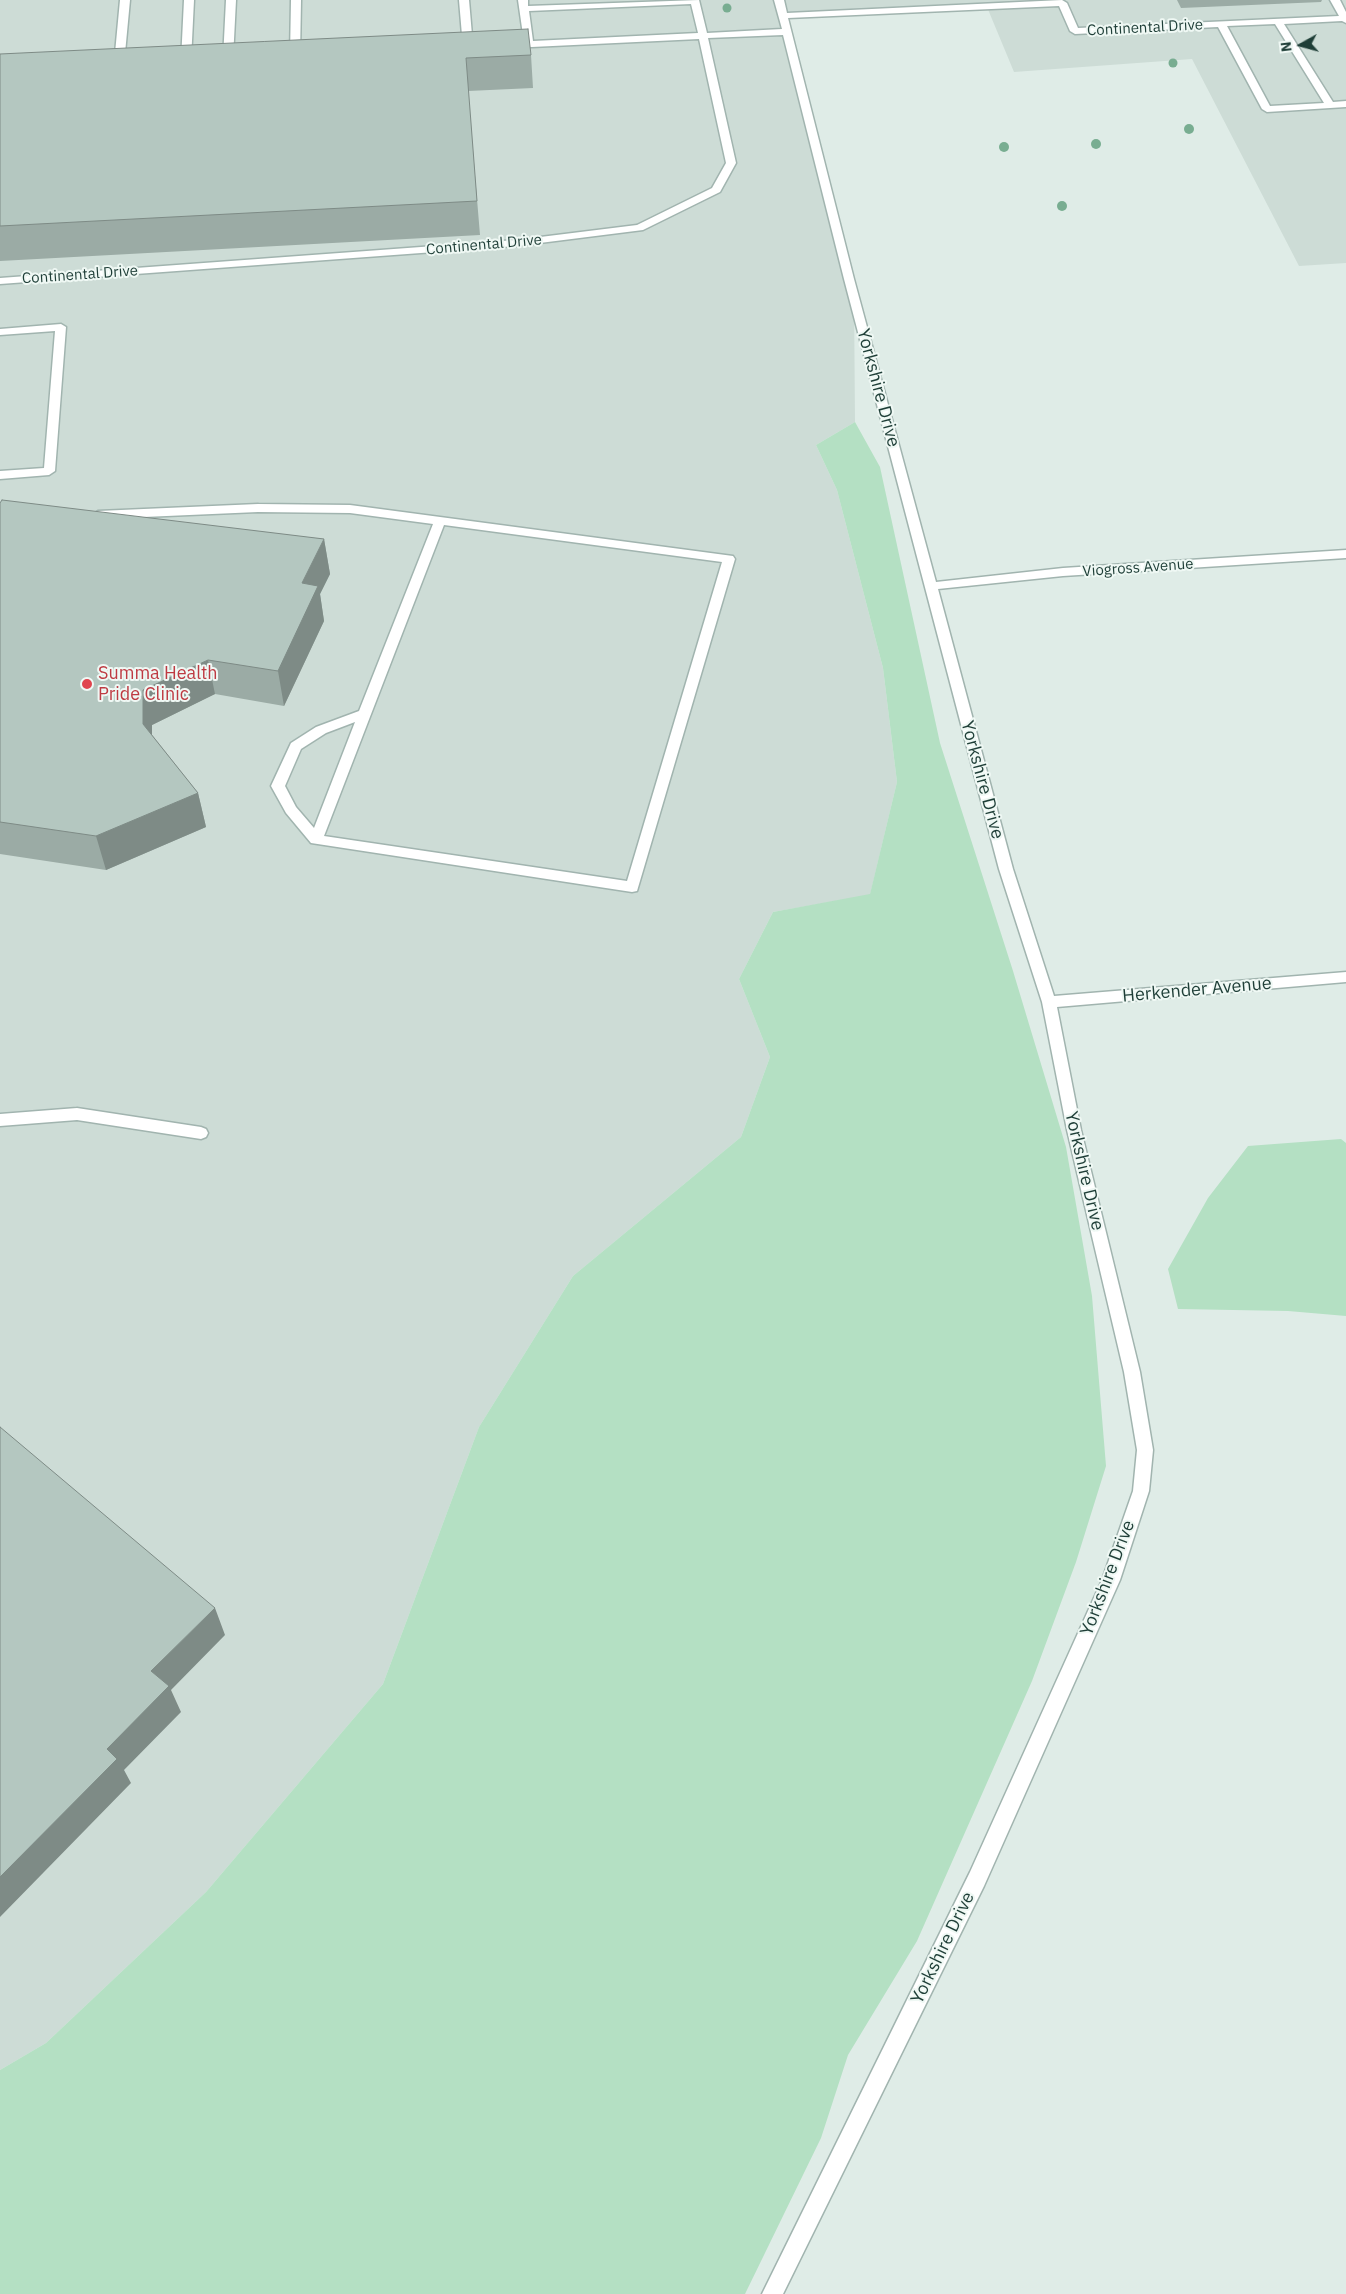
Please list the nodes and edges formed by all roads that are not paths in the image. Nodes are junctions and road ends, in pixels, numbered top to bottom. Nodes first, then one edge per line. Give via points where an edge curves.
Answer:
1 (125, 0) edge
2 (189, 0) edge
3 (231, 0) edge
4 (296, 0) edge
5 (464, 0) edge
6 (779, 0) edge
7 (860, 0) edge
8 (1335, 0) edge
9 (940, 4) edge
10 (524, 5) edge
11 (865, 13) junction
12 (783, 16) junction
13 (1345, 19) edge
14 (1278, 21) junction
15 (1221, 24) junction
16 (787, 32) junction
17 (704, 36) junction
18 (529, 44) junction
19 (503, 46) edge
20 (468, 48) edge
21 (295, 56) edge
22 (228, 59) edge
23 (185, 61) edge
24 (119, 64) edge
25 (1346, 104) edge
26 (1330, 105) junction
27 (0, 281) edge
28 (0, 332) edge
29 (0, 475) edge
30 (90, 516) edge
31 (439, 522) junction
32 (1346, 554) edge
33 (931, 586) junction
34 (365, 714) junction
35 (316, 840) junction
36 (1346, 978) edge
37 (1049, 1002) junction
38 (0, 1120) edge
39 (201, 1133) dead end
40 (772, 2294) edge

1 - 24 street
2 - 23 street
3 - 22 street
4 - 21 street
5 - 20 street
6 - 12 street, Yorkshire Drive
7 - 11 street
8 - 13 street
9 - 11 street, Continental Drive
9 - 15 street, Continental Drive via 1062,3 1075,31
10 - 17 street, Continental Drive via 695,1
10 - 18 street
11 - 12 street, Continental Drive
12 - 16 street, Yorkshire Drive
13 - 14 street, Continental Drive
14 - 15 street, Continental Drive
14 - 26 street
15 - 26 street via 1267,109
16 - 17 street
16 - 33 street, Yorkshire Drive
17 - 18 street
17 - 27 street, Continental Drive via 731,163 716,190 639,228 516,243
18 - 19 street
25 - 26 street
28 - 29 street via 60,326 49,471
30 - 31 street via 258,508 350,509
31 - 34 street
31 - 35 street via 729,559 632,887
32 - 33 street, Viogross Avenue via 1063,572
33 - 37 street, Yorkshire Drive via 1006,869
34 - 35 street
34 - 35 street via 321,730 296,746 278,786 290,810
36 - 37 street, Herkender Avenue
37 - 40 street, Yorkshire Drive via 1074,1130 1132,1372 1145,1450 1141,1491 1111,1580 977,1879
38 - 39 street via 77,1114

